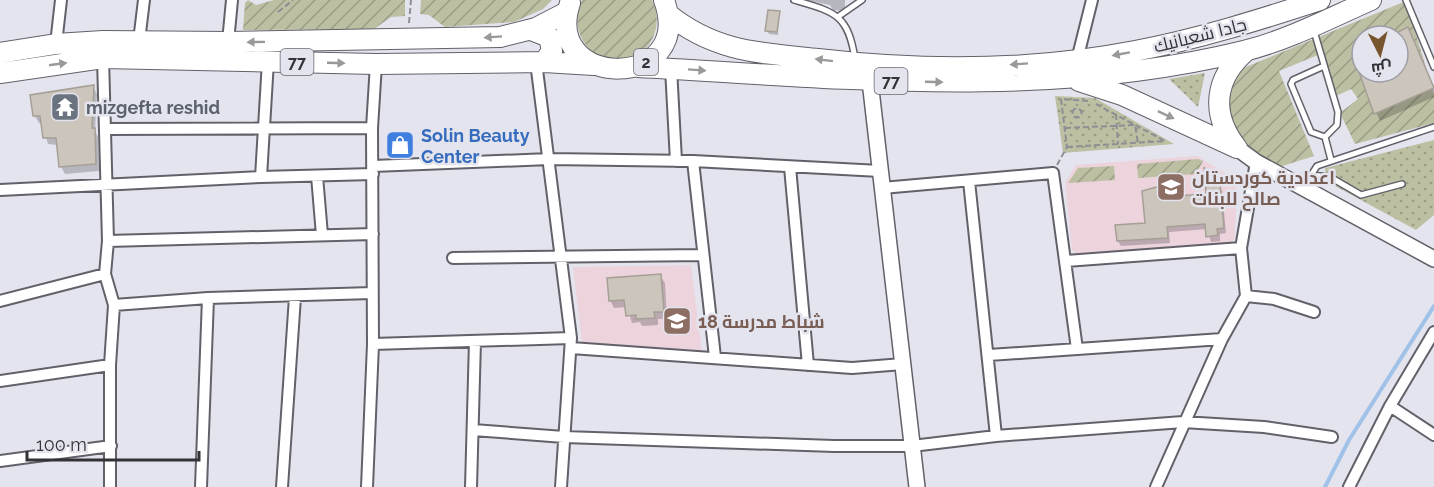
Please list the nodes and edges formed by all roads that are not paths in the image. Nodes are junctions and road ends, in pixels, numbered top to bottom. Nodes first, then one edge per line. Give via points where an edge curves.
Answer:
1 (61, 0) edge
2 (144, 0) edge
3 (232, 0) edge
4 (794, 0) edge
5 (862, 0) edge
6 (1092, 0) edge
7 (1320, 0) edge
8 (1371, 0) edge
9 (1406, 0) edge
10 (569, 6) edge
11 (666, 7) edge
12 (838, 16) junction
13 (1312, 27) junction
14 (531, 30) junction
15 (139, 40) junction
16 (228, 42) junction
17 (56, 44) junction
18 (1248, 49) junction
19 (0, 53) edge
20 (104, 58) junction
21 (268, 61) junction
22 (540, 62) junction
23 (376, 64) junction
24 (856, 64) junction
25 (594, 65) junction
26 (1324, 66) junction
27 (639, 67) junction
28 (1434, 67) edge
29 (672, 68) junction
30 (1075, 69) junction
31 (0, 73) edge
32 (870, 81) junction
33 (1434, 127) edge
34 (372, 128) junction
35 (105, 129) junction
36 (264, 130) junction
37 (1325, 137) junction
38 (1237, 148) junction
39 (549, 159) junction
40 (1331, 160) junction
41 (676, 161) junction
42 (693, 161) junction
43 (1256, 162) junction
44 (790, 167) junction
45 (373, 170) junction
46 (880, 171) junction
47 (317, 176) junction
48 (261, 177) junction
49 (969, 181) junction
50 (1306, 181) junction
51 (106, 184) junction
52 (1402, 184) dead end
53 (882, 188) junction
54 (0, 190) edge
55 (372, 234) junction
56 (322, 235) junction
57 (108, 241) junction
58 (1241, 248) junction
59 (703, 255) junction
60 (453, 258) dead end
61 (562, 259) junction
62 (1434, 259) edge
63 (1066, 261) junction
64 (105, 274) junction
65 (372, 293) junction
66 (1246, 296) junction
67 (295, 297) junction
68 (208, 298) junction
69 (0, 301) edge
70 (114, 304) junction
71 (1314, 312) dead end
72 (1434, 332) edge
73 (1222, 339) junction
74 (475, 341) junction
75 (571, 343) junction
76 (373, 344) junction
77 (1077, 349) junction
78 (989, 355) junction
79 (715, 357) junction
80 (903, 364) junction
81 (110, 365) junction
82 (808, 365) junction
83 (0, 381) edge
84 (1390, 406) junction
85 (1183, 422) junction
86 (473, 430) junction
87 (1434, 435) edge
88 (996, 436) junction
89 (564, 437) junction
90 (1332, 437) dead end
91 (111, 446) junction
92 (912, 446) junction
93 (0, 461) edge
94 (110, 487) edge
95 (201, 487) edge
96 (282, 487) edge
97 (367, 487) edge
98 (471, 487) edge
99 (561, 487) edge
100 (917, 487) edge
101 (1156, 487) edge
102 (1349, 487) edge

1 - 17 street
2 - 15 street
3 - 16 street
4 - 12 lane
5 - 12 lane
6 - 30 street
7 -> 30 highway, جادا شعبانيك / 77 via 1234,28
8 - 13 highway, جادا شعبانيك / 77
9 - 28 lane
10 - 14 highway, 77
10 - 25 highway via 567,28 572,43
24 -> 11 highway, 77 via 729,47 686,28
11 - 27 highway, 2 via 665,39 650,60
12 - 24 lane via 850,32
13 - 18 highway, جادا شعبانيك / 77
13 - 26 lane
14 -> 16 highway, 77 via 500,37
14 - 22 highway via 549,37 552,51
15 - 16 highway, 77
15 - 17 highway, 77
17 - 19 highway, 77
18 - 30 highway, 77 via 1144,71
18 - 38 highway via 1226,74 1218,105 1227,135
20 - 21 highway, 77
31 -> 20 highway, 77
20 - 35 street
21 -> 23 highway, 77
21 - 36 street
22 - 23 highway, 77
22 - 25 highway, 77
22 - 39 street
23 - 34 street
30 -> 24 highway, 77
25 - 27 highway, 2 via 609,70
26 - 37 lane via 1339,119
26 - 37 lane via 1291,84 1311,132
27 - 29 highway, 77
29 -> 32 highway, 77
29 - 41 street
32 -> 30 highway, 77 via 961,83
30 -> 38 highway
32 - 46 street
33 - 40 lane
34 - 36 street
34 - 45 street
35 - 36 street
35 - 51 street
36 - 48 street
37 - 40 lane
38 - 43 street
39 - 41 street
39 - 45 street
39 - 61 street
40 - 50 lane via 1317,166
41 - 42 street
42 - 44 street
42 - 59 street
43 - 50 street
43 - 58 street
44 - 46 street
44 - 82 street
45 - 47 street
45 - 55 street
46 - 53 street
47 - 48 street
47 - 56 street
48 - 51 street
49 - 53 street
49 - 63 street via 1053,173
49 - 78 street
50 - 52 lane via 1330,177 1360,195
50 - 62 street
51 - 54 street
51 - 57 street
53 - 80 street
55 - 56 street
55 - 65 street
56 - 57 street
57 - 64 street
58 - 63 street
58 - 66 street
59 - 61 street
59 - 79 street
60 - 61 street
61 - 75 street
63 - 77 street
64 - 69 street
64 - 70 street
65 - 67 street
65 - 76 street
66 - 71 street via 1274,299
66 - 73 street
67 - 68 street
67 - 96 street
68 - 70 street
68 - 95 street
70 - 81 street
72 - 84 street
73 - 77 street
73 - 85 street
74 - 75 street
74 - 76 street
74 - 86 street
75 - 79 street
75 - 89 street
76 - 97 street
77 - 78 street
78 - 88 street
79 - 82 street
80 - 82 street via 852,368
80 - 92 street
81 - 83 street
81 - 91 street
84 - 87 street
84 - 102 street
85 - 88 street
85 - 90 street via 1264,427
85 - 101 street
86 - 89 street
86 - 98 street
88 - 92 street
89 - 92 street
89 - 99 street
91 - 93 street
91 - 94 street
92 - 100 street

